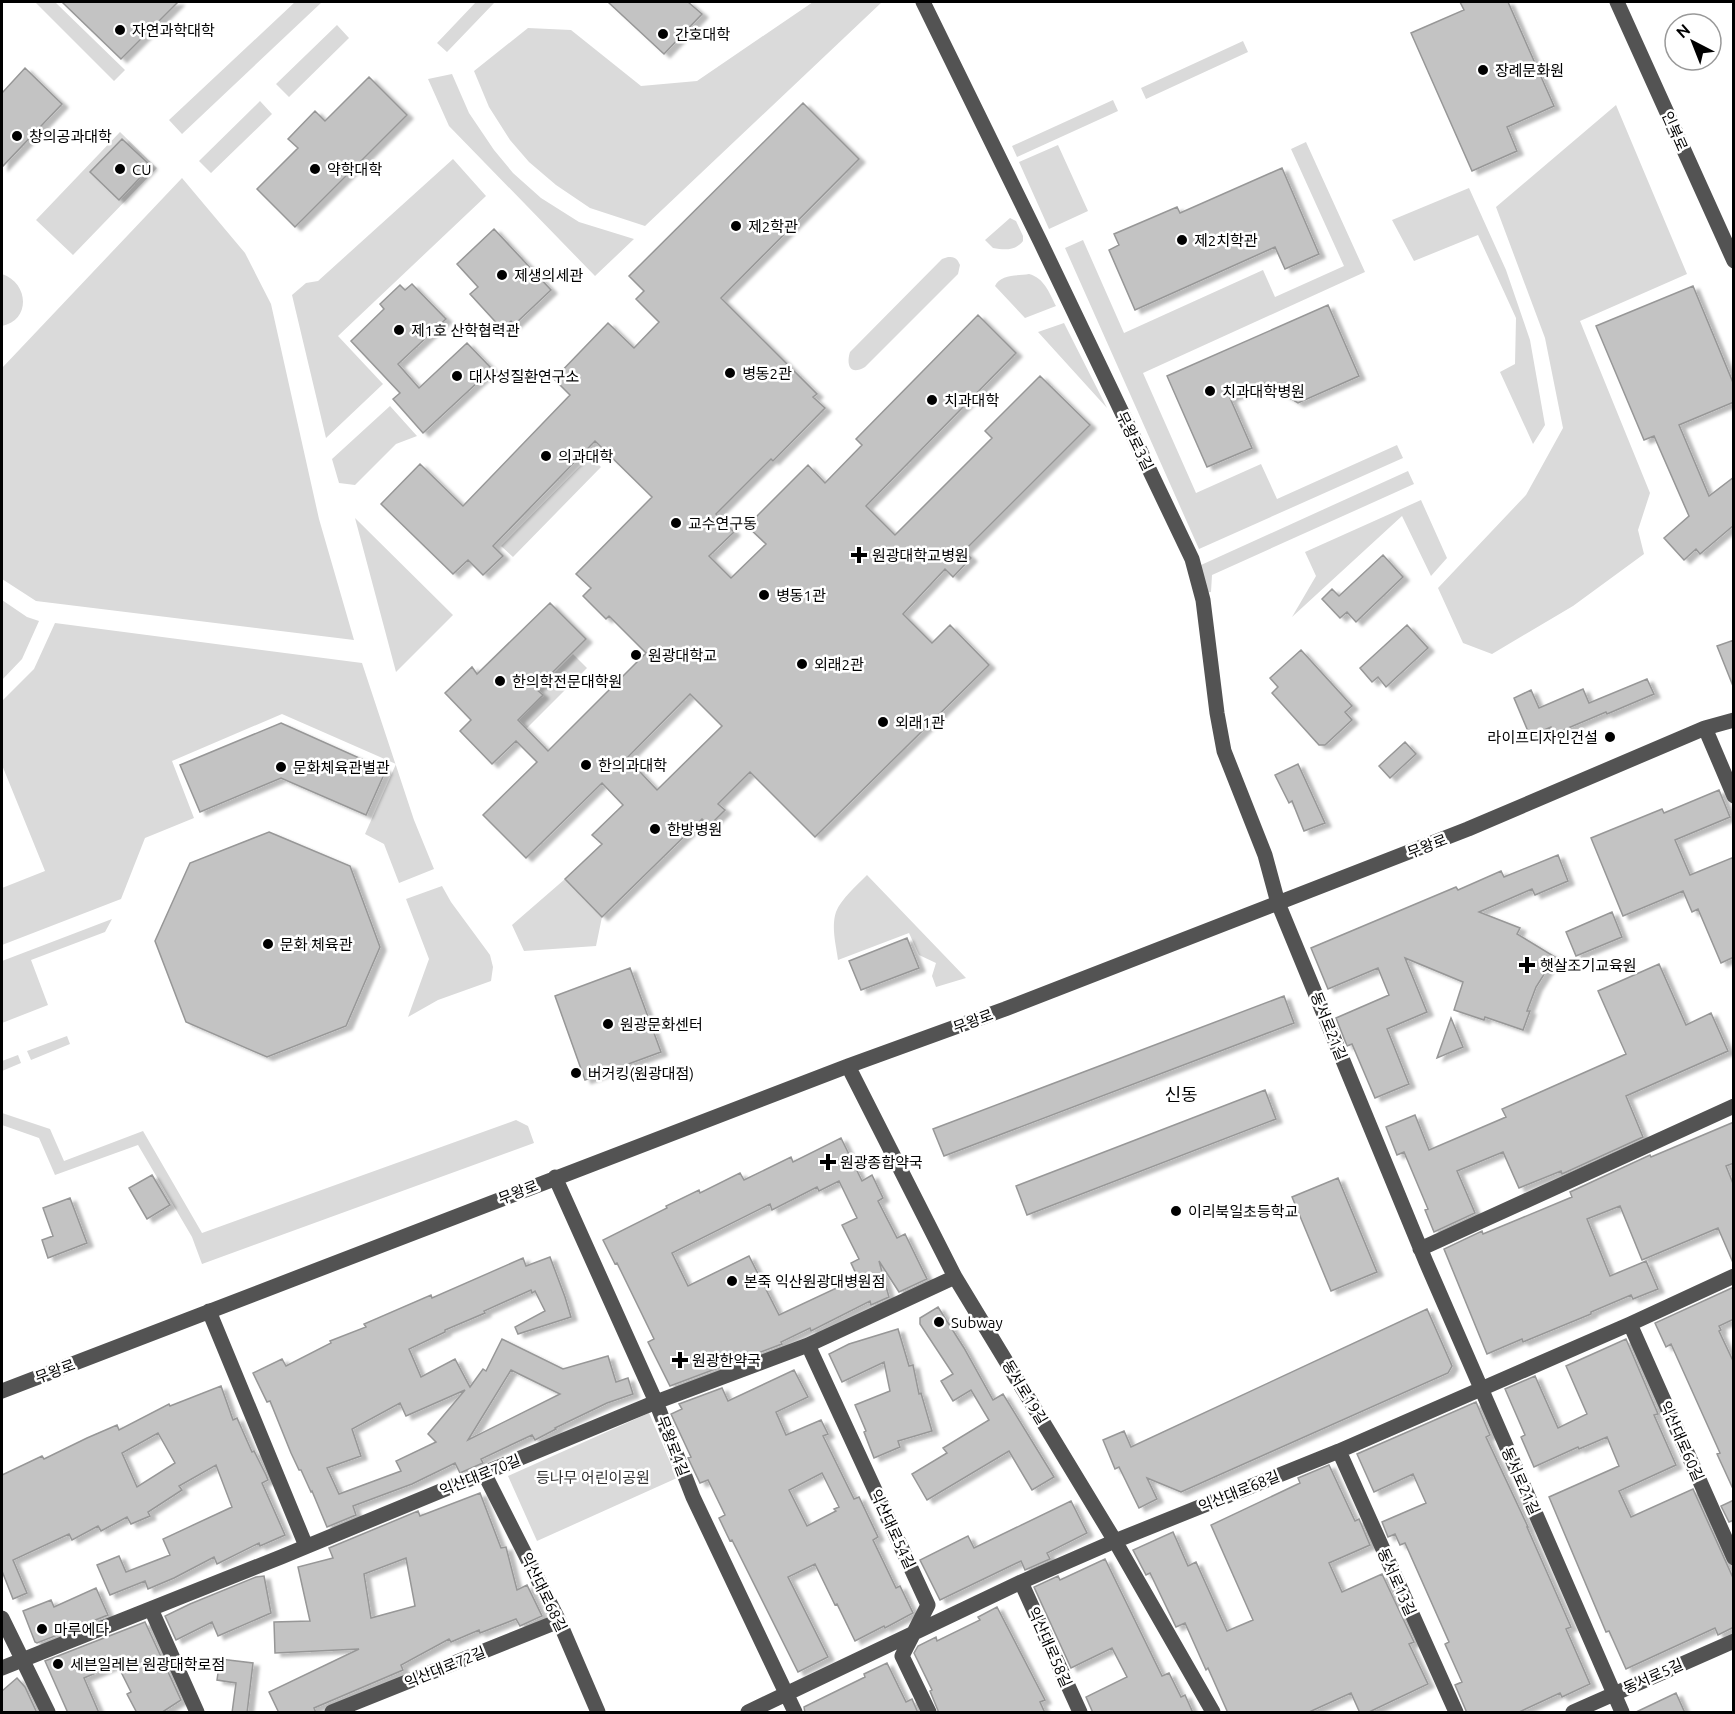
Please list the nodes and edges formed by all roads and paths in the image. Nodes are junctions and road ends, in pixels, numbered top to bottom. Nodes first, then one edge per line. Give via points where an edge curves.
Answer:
1 (923, 2) edge
2 (1617, 2) edge
3 (1734, 261) edge
4 (1734, 720) edge
5 (1705, 728) junction
6 (1734, 796) edge
7 (1278, 903) junction
8 (848, 1066) junction
9 (1734, 1106) edge
10 (555, 1177) junction
11 (1420, 1249) junction
12 (1734, 1276) edge
13 (955, 1277) junction
14 (209, 1311) junction
15 (1630, 1324) junction
16 (808, 1345) junction
17 (1481, 1389) junction
18 (2, 1391) edge
19 (656, 1402) junction
20 (1339, 1451) junction
21 (484, 1473) junction
22 (1115, 1541) junction
23 (306, 1546) junction
24 (1734, 1558) edge
25 (1021, 1582) junction
26 (151, 1609) junction
27 (2, 1618) edge
28 (559, 1622) junction
29 (913, 1634) junction
30 (1734, 1641) edge
31 (22, 1660) junction
32 (2, 1668) edge
33 (1614, 1693) junction
34 (787, 1695) junction
35 (48, 1713) edge
36 (197, 1713) edge
37 (332, 1713) edge
38 (598, 1713) edge
39 (748, 1713) edge
40 (795, 1713) edge
41 (929, 1713) edge
42 (1080, 1713) edge
43 (1213, 1713) edge
44 (1456, 1713) edge
45 (1573, 1713) edge
46 (1622, 1713) edge

1 - 7 street, 무왕로3길 via 1192,559 1203,600 1224,751 1265,855
2 - 3 street, 인북로
4 - 5 street, 무왕로
5 - 6 street
5 - 7 street, 무왕로 via 1468,830
7 - 8 street, 무왕로
7 - 11 street, 동서로21길
8 - 10 street, 무왕로
8 - 13 street, 동서로19길
9 - 11 street
10 - 14 street, 무왕로
10 - 19 street, 무왕로4길
11 - 17 street, 동서로21길
12 - 15 street, 익산대로68길
13 - 16 street, 익산대로70길
13 - 22 street, 동서로19길
14 - 18 street, 무왕로
14 - 23 street
15 - 17 street, 익산대로68길
15 - 24 street, 익산대로60길
16 - 19 street, 익산대로70길
16 - 29 street, 익산대로54길 via 928,1605
17 - 20 street, 익산대로68길
17 - 33 street, 동서로21길
19 - 21 street, 익산대로70길
19 - 34 street, 무왕로4길 via 693,1497
20 - 22 street, 익산대로68길
20 - 44 street, 동서로13길
21 - 23 street, 익산대로70길
21 - 28 street, 익산대로68길
22 - 25 street, 익산대로68길
22 - 43 street, 동서로19길
23 - 26 street, 익산대로70길
25 - 29 street, 익산대로68길
25 - 42 street, 익산대로58길
26 - 31 street, 익산대로70길
26 - 36 street
27 - 31 street
28 - 37 street, 익산대로72길
28 - 38 street, 익산대로68길
29 - 34 street, 익산대로68길
29 - 41 street, 익산대로54길 via 902,1656
30 - 33 street, 동서로5길
31 - 32 street, 익산대로70길
31 - 35 street
33 - 45 street, 동서로5길
33 - 46 street, 동서로21길
34 - 39 street, 익산대로68길
34 - 40 street, 무왕로4길

